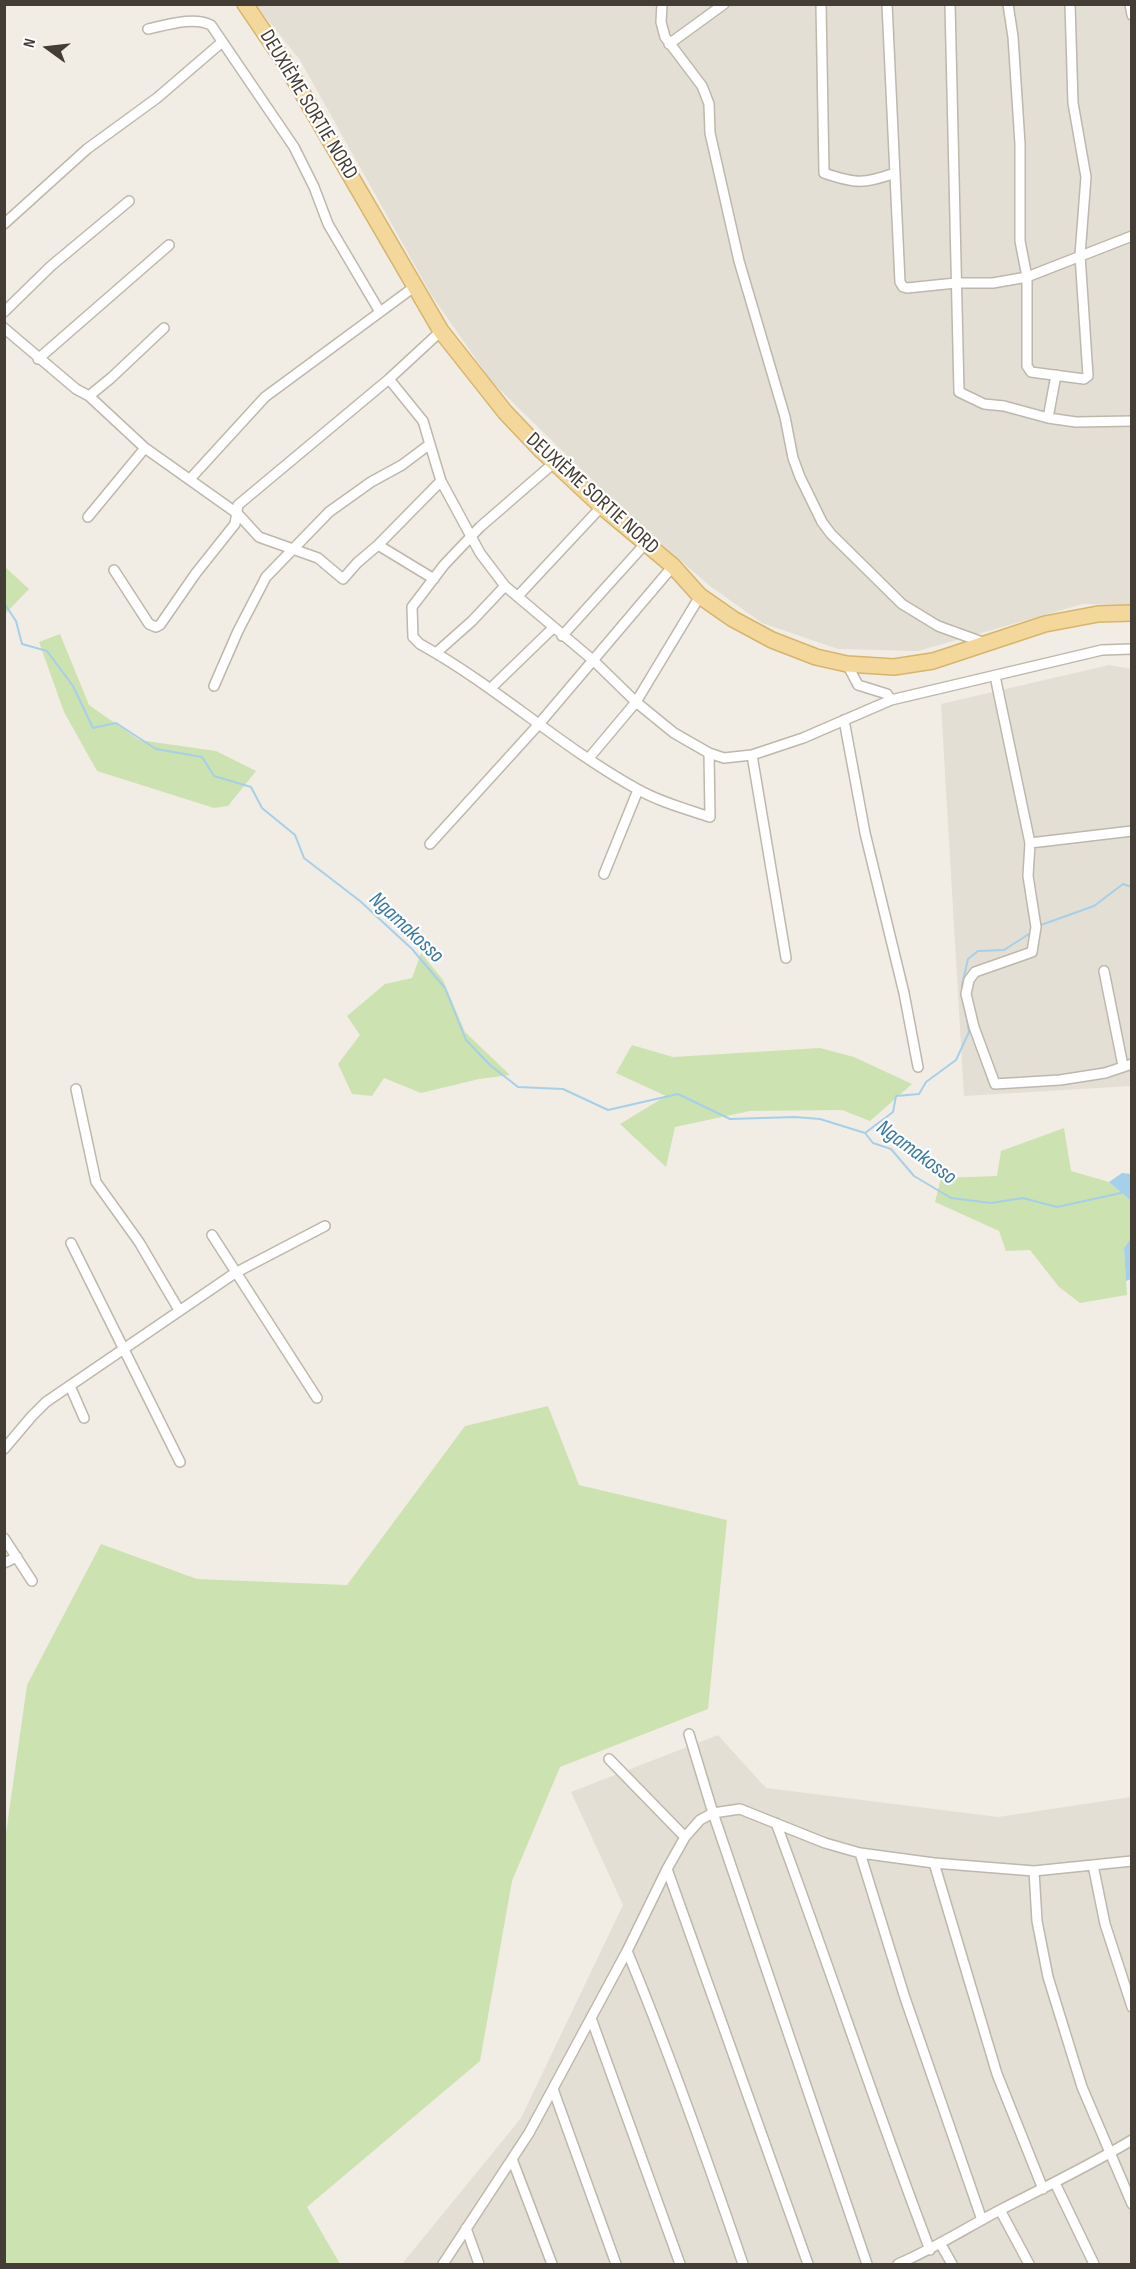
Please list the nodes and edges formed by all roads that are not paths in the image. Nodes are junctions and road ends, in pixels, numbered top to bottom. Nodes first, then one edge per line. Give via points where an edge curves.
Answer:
1 (245, 4) edge
2 (821, 4) edge
3 (887, 4) edge
4 (950, 4) edge
5 (1008, 4) edge
6 (1070, 4) edge
7 (1130, 4) edge
8 (662, 5) edge
9 (719, 6) edge
10 (1131, 15) edge
11 (148, 29) dead end
12 (221, 43) junction
13 (669, 44) junction
14 (895, 173) junction
15 (129, 201) dead end
16 (4, 224) edge
17 (1131, 236) edge
18 (170, 244) dead end
19 (1080, 255) junction
20 (1027, 277) junction
21 (956, 283) junction
22 (414, 287) junction
23 (4, 312) edge
24 (380, 312) junction
25 (4, 328) edge
26 (164, 328) dead end
27 (441, 331) junction
28 (38, 359) junction
29 (1056, 375) junction
30 (389, 379) junction
31 (89, 396) junction
32 (1048, 418) junction
33 (1131, 421) edge
34 (430, 444) junction
35 (145, 448) junction
36 (555, 462) junction
37 (190, 479) junction
38 (441, 481) junction
39 (603, 505) junction
40 (238, 513) junction
41 (88, 517) dead end
42 (471, 536) junction
43 (645, 544) junction
44 (378, 545) junction
45 (293, 548) junction
46 (673, 566) junction
47 (114, 570) dead end
48 (434, 579) junction
49 (506, 586) junction
50 (518, 596) junction
51 (700, 596) junction
52 (1131, 613) edge
53 (553, 628) junction
54 (562, 636) junction
55 (987, 644) junction
56 (1131, 649) edge
57 (436, 653) junction
58 (594, 661) junction
59 (847, 664) junction
60 (995, 676) junction
61 (214, 686) dead end
62 (491, 688) junction
63 (891, 700) junction
64 (636, 702) junction
65 (844, 720) junction
66 (539, 724) junction
67 (709, 753) junction
68 (752, 755) junction
69 (589, 758) junction
70 (638, 790) junction
71 (1131, 831) edge
72 (1030, 843) junction
73 (430, 844) dead end
74 (604, 874) dead end
75 (786, 958) dead end
76 (1104, 971) dead end
77 (1127, 1065) edge
78 (918, 1067) dead end
79 (76, 1089) dead end
80 (325, 1226) dead end
81 (212, 1235) dead end
82 (71, 1243) dead end
83 (235, 1273) junction
84 (179, 1310) junction
85 (123, 1350) junction
86 (70, 1386) junction
87 (317, 1398) dead end
88 (84, 1418) dead end
89 (4, 1449) edge
90 (180, 1462) dead end
91 (4, 1538) edge
92 (17, 1557) junction
93 (4, 1563) edge
94 (32, 1581) dead end
95 (689, 1734) dead end
96 (609, 1759) dead end
97 (713, 1813) junction
98 (776, 1823) junction
99 (685, 1837) junction
100 (860, 1853) junction
101 (1131, 1861) edge
102 (934, 1863) junction
103 (1093, 1865) junction
104 (667, 1869) junction
105 (1034, 1871) junction
106 (627, 1951) junction
107 (1131, 2007) edge
108 (591, 2018) junction
109 (553, 2089) junction
110 (1131, 2140) edge
111 (1109, 2154) junction
112 (512, 2159) junction
113 (1055, 2183) junction
114 (1042, 2189) junction
115 (1131, 2204) edge
116 (1000, 2210) junction
117 (982, 2220) junction
118 (466, 2228) junction
119 (940, 2242) junction
120 (930, 2250) junction
121 (443, 2265) edge
122 (479, 2265) edge
123 (552, 2265) edge
124 (616, 2265) edge
125 (680, 2265) edge
126 (742, 2265) edge
127 (808, 2265) edge
128 (867, 2265) edge
129 (898, 2265) edge
130 (952, 2265) edge
131 (1029, 2265) edge
132 (1094, 2265) edge

1 - 22 main road, DEUXIÈME SORTIE NORD via 283,60
2 - 14 street via 824,173 847,181 867,182
3 - 14 street
4 - 21 street
5 - 20 street via 1020,144 1020,242
6 - 19 street via 1073,103 1086,177
7 - 10 street
8 - 13 street via 661,22
9 - 13 street
11 - 12 street via 201,21 211,25
12 - 16 street via 157,98 87,148
12 - 24 street via 300,157 328,224
13 - 55 street via 702,86 709,104 710,133 741,271 785,417 793,458 822,522 902,604 938,626
14 - 21 street via 900,282 907,288
15 - 23 street via 51,266
17 - 19 street
18 - 28 street
19 - 20 street
19 - 29 street via 1088,376 1084,379
20 - 21 street via 993,283
20 - 29 street via 1027,366 1031,372
21 - 32 street via 959,392 984,404
22 - 24 street
22 - 27 main road, DEUXIÈME SORTIE NORD
24 - 37 street via 265,397
25 - 28 street
26 - 31 street
27 - 30 street
27 - 36 main road, DEUXIÈME SORTIE NORD via 505,412
28 - 31 street
29 - 32 street
30 - 34 street via 423,421
30 - 40 street via 238,505
31 - 35 street
32 - 33 street
34 - 38 street
34 - 45 street via 329,512
35 - 37 street
35 - 41 street
36 - 39 main road, DEUXIÈME SORTIE NORD
36 - 42 street
37 - 40 street
38 - 42 street
38 - 44 street
39 - 43 main road, DEUXIÈME SORTIE NORD
39 - 50 street
40 - 45 street via 259,537
40 - 47 street via 235,524 160,626 149,624
42 - 48 street
42 - 49 street
43 - 46 main road, DEUXIÈME SORTIE NORD
43 - 54 street
44 - 45 street via 343,579 318,558
44 - 48 street
45 - 61 street via 266,577
46 - 51 main road, DEUXIÈME SORTIE NORD
46 - 58 street
48 - 57 street via 412,607 411,628 413,637
49 - 50 street
49 - 57 street
50 - 53 street
51 - 59 main road, DEUXIÈME SORTIE NORD via 772,640 805,654
51 - 64 street
52 - 55 main road, DEUXIÈME SORTIE NORD via 1071,618
53 - 54 street
53 - 62 street
54 - 58 street
55 - 59 main road, DEUXIÈME SORTIE NORD via 915,665
56 - 60 street via 1102,650
57 - 62 street
58 - 64 street
58 - 66 street
59 - 63 street via 858,685 885,693
60 - 63 street
60 - 72 street
62 - 66 street
63 - 65 street
64 - 67 street via 680,737
64 - 69 street
65 - 68 street
65 - 78 street via 865,833
66 - 69 street
66 - 73 street
67 - 68 street via 724,758
67 - 70 street via 710,817
68 - 75 street
69 - 70 street
70 - 74 street
71 - 72 street
72 - 77 street via 1028,876 1036,927 1032,952 975,972 966,994 995,1084 1060,1080 1105,1073
76 - 77 street
79 - 84 street via 96,1182 139,1242
80 - 83 street
81 - 83 street
82 - 85 street
83 - 84 street
83 - 87 street
84 - 85 street
85 - 86 street
85 - 90 street
86 - 88 street
86 - 89 street via 46,1402
91 - 92 street
92 - 93 street
92 - 94 street
95 - 97 street
96 - 99 street
97 - 98 street via 740,1809
97 - 99 street via 700,1820
97 - 128 street
98 - 100 street
98 - 120 street
99 - 104 street
100 - 102 street
100 - 117 street via 905,1998
101 - 103 street
102 - 105 street
102 - 114 street via 997,2074
103 - 105 street
103 - 107 street via 1105,1924
104 - 106 street
104 - 127 street
105 - 111 street via 1037,1921 1048,1977 1082,2087
106 - 108 street
106 - 126 street
108 - 109 street
108 - 125 street
109 - 112 street
109 - 124 street
110 - 111 street
111 - 113 street
111 - 115 street
112 - 118 street
112 - 123 street
113 - 114 street
113 - 132 street
114 - 116 street
116 - 117 street
116 - 131 street
117 - 119 street
118 - 121 street
118 - 122 street
119 - 120 street
119 - 130 street
120 - 129 street

